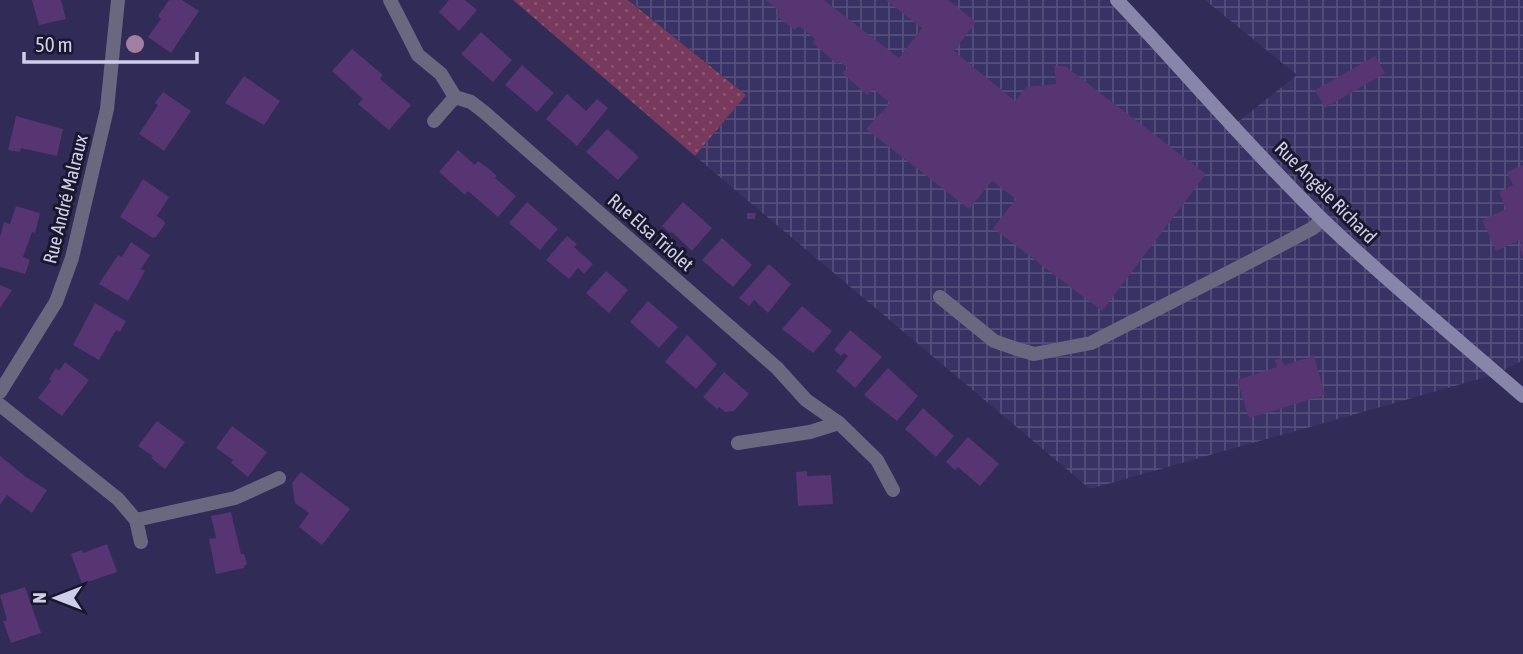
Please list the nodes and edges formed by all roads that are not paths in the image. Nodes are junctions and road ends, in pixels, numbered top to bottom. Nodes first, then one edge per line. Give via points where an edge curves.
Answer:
1 (118, 0) edge
2 (390, 0) edge
3 (1117, 0) edge
4 (455, 97) junction
5 (435, 121) dead end
6 (1322, 219) junction
7 (940, 296) dead end
8 (0, 392) edge
9 (1523, 396) edge
10 (0, 405) edge
11 (839, 423) junction
12 (738, 443) dead end
13 (279, 478) dead end
14 (893, 490) dead end
15 (136, 520) junction
16 (141, 542) dead end

1 - 8 street, Rue André Malraux via 107,109 72,258 56,302
2 - 4 street, Rue Elsa Triolet via 418,55 441,74
3 - 6 street, Rue Angèle Richard
4 - 5 street
4 - 11 street, Rue Elsa Triolet via 484,112 777,368 806,400
6 - 7 street via 1313,228 1091,343 1034,354 1024,351 994,341
6 - 9 street, Rue Angèle Richard
10 - 15 street via 118,499
11 - 12 street
11 - 14 street, Rue Elsa Triolet via 877,460
13 - 15 street via 235,498
15 - 16 street

